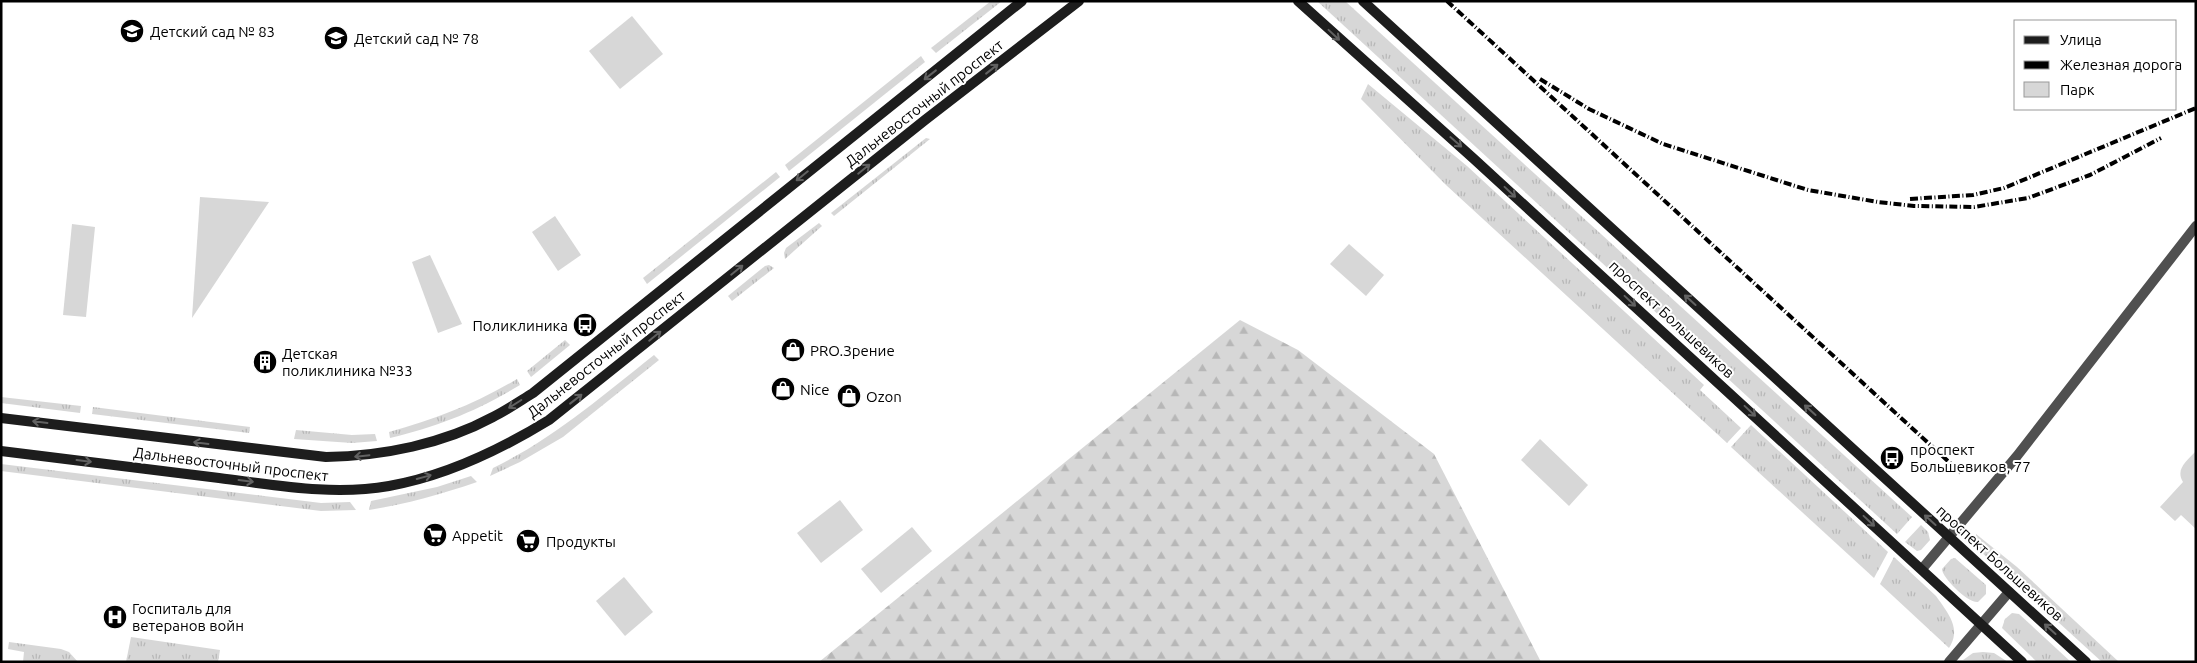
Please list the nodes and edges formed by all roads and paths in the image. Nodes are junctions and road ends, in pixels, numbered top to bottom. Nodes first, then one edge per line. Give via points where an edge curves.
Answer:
1 (1022, 1) edge
2 (1079, 1) edge
3 (1298, 1) edge
4 (1363, 1) edge
5 (2196, 226) edge
6 (1, 418) edge
7 (1, 452) edge
8 (1950, 538) junction
9 (1922, 570) junction
10 (2009, 592) junction
11 (1981, 624) junction
12 (1949, 662) edge
13 (2022, 662) edge
14 (2086, 662) edge

1 -> 6 street, Дальневосточный проспект via 533,393 464,431 385,453 326,457
7 -> 2 street, Дальневосточный проспект via 323,491 390,486 474,460 549,420
3 -> 9 street, проспект Большевиков
8 -> 4 street, проспект Большевиков
5 - 8 street
8 - 9 street
8 - 10 street, проспект Большевиков
9 - 11 street, проспект Большевиков
10 - 11 street
14 -> 10 street, проспект Большевиков
11 - 12 street
11 - 13 street, проспект Большевиков

